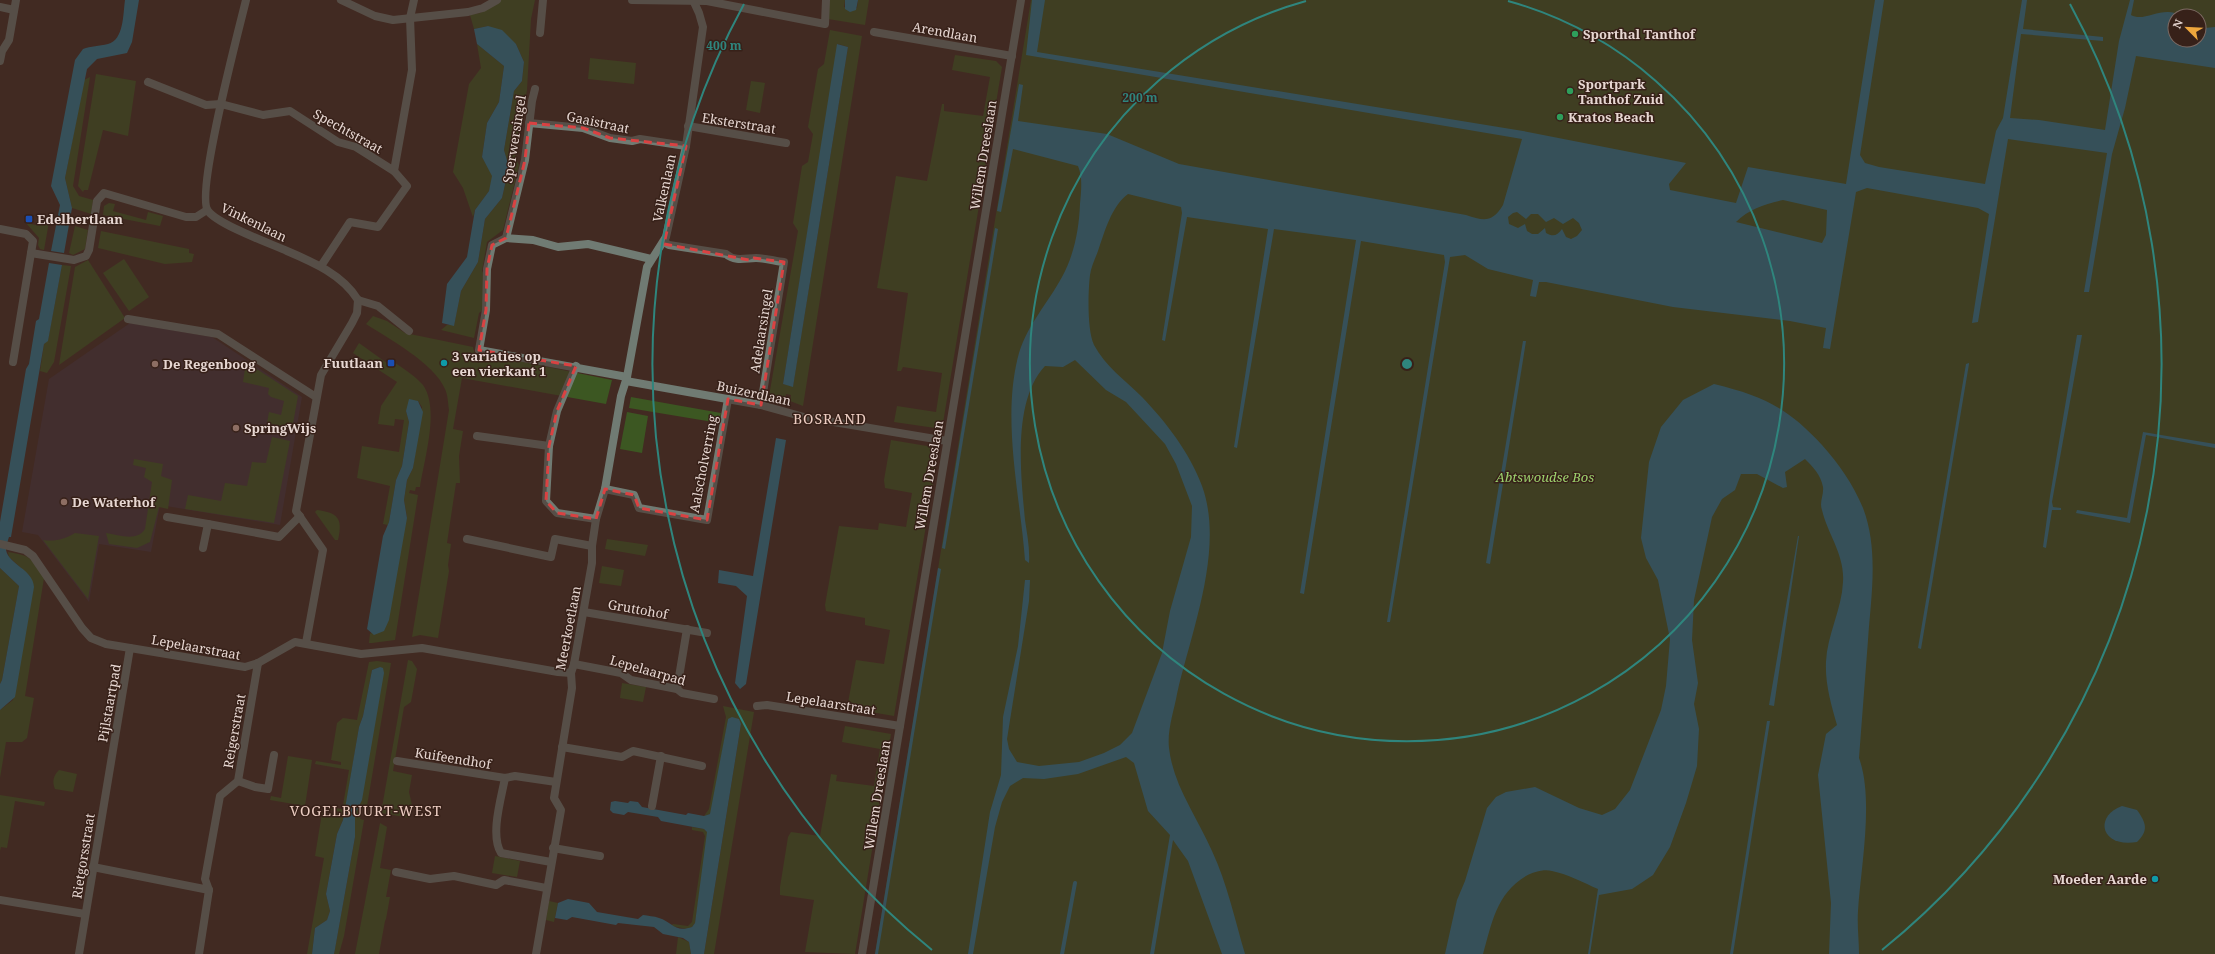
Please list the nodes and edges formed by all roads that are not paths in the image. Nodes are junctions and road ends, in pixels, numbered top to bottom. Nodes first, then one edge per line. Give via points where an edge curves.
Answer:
1 (16, 0) edge
2 (246, 0) edge
3 (342, 0) edge
4 (414, 0) edge
5 (496, 0) edge
6 (543, 0) edge
7 (632, 0) edge
8 (826, 0) edge
9 (1021, 0) edge
10 (693, 1) edge
11 (0, 7) edge
12 (14, 10) junction
13 (410, 18) junction
14 (874, 32) dead end
15 (540, 33) dead end
16 (1012, 56) junction
17 (0, 61) edge
18 (148, 82) dead end
19 (536, 89) dead end
20 (221, 104) junction
21 (529, 124) junction
22 (688, 126) junction
23 (786, 143) dead end
24 (686, 146) junction
25 (394, 171) junction
26 (207, 210) junction
27 (0, 229) edge
28 (506, 238) junction
29 (664, 242) junction
30 (31, 253) junction
31 (651, 259) junction
32 (321, 266) junction
33 (358, 300) junction
34 (128, 319) dead end
35 (409, 331) dead end
36 (13, 362) dead end
37 (576, 366) junction
38 (626, 379) junction
39 (316, 397) junction
40 (728, 399) junction
41 (761, 404) junction
42 (477, 436) dead end
43 (947, 441) junction
44 (549, 446) junction
45 (605, 489) junction
46 (300, 516) junction
47 (167, 517) dead end
48 (596, 519) junction
49 (208, 524) junction
50 (467, 539) dead end
51 (4, 545) edge
52 (592, 546) junction
53 (203, 548) dead end
54 (584, 612) junction
55 (687, 629) junction
56 (707, 633) dead end
57 (306, 644) junction
58 (130, 648) junction
59 (258, 663) junction
60 (574, 664) junction
61 (570, 673) junction
62 (677, 689) junction
63 (714, 700) dead end
64 (757, 706) dead end
65 (900, 726) junction
66 (562, 747) junction
67 (274, 755) dead end
68 (661, 756) junction
69 (396, 761) dead end
70 (111, 763) joint
71 (702, 766) dead end
72 (505, 778) junction
73 (238, 782) junction
74 (556, 782) junction
75 (652, 806) dead end
76 (554, 848) junction
77 (600, 856) dead end
78 (551, 862) junction
79 (92, 866) junction
80 (396, 872) dead end
81 (546, 888) junction
82 (209, 890) junction
83 (0, 900) edge
84 (85, 914) junction
85 (79, 954) edge
86 (199, 954) edge
87 (536, 954) edge
88 (862, 954) edge

1 - 12 street
2 - 20 street, Vinkenlaan
3 - 13 street via 375,16 393,20
4 - 13 street
5 - 13 street via 483,8 468,12
6 - 15 street
7 - 10 street
8 - 10 street via 825,24 707,1
9 - 16 street, Willem Dreeslaan
10 - 22 street, Valkenlaan via 703,27
11 - 12 street
12 - 17 street via 8,40
13 - 25 street via 412,70
14 - 16 street, Arendlaan
16 - 43 street, Willem Dreeslaan
18 - 20 street, Spechtstraat via 206,105
19 - 21 street, Sperwersingel via 533,93
20 - 25 street, Spechtstraat via 262,115 290,111 338,142 356,147
20 - 26 street, Vinkenlaan via 205,200
21 - 24 street, Gaaistraat via 583,128 610,138 632,141 640,139
21 - 28 street, Sperwersingel via 526,160
22 - 23 street, Eksterstraat
22 - 24 street, Valkenlaan
24 - 29 street, Valkenlaan
25 - 32 street, Spechtstraat via 407,186 378,227 350,222
26 - 30 street via 196,216 186,217 104,193 97,201 86,256 69,260
26 - 32 street, Vinkenlaan via 238,229
27 - 30 street via 26,234 33,241
28 - 31 street via 533,240 558,247 588,244
28 - 37 street, Buizerdlaan via 492,245 487,269 486,310 479,350
29 - 31 street, Valkenlaan
29 - 41 street, Adelaarsingel via 726,254 730,257 784,262
30 - 36 street
31 - 38 street, Valkenlaan via 647,267
32 - 33 street, Vinkenlaan via 352,291
33 - 35 street via 378,306
33 - 39 street via 357,313 321,375
34 - 39 street via 218,334
37 - 38 street, Buizerdlaan
37 - 44 street via 557,412
38 - 40 street, Buizerdlaan
38 - 45 street, Meerkoetlaan
39 - 46 street via 296,511
40 - 41 street, Buizerdlaan
40 - 45 street, Aalscholverring via 707,520 639,508 634,495
41 - 43 street, Buizerdlaan via 804,416
42 - 44 street
43 - 65 street, Willem Dreeslaan
44 - 48 street via 546,501 557,513
45 - 48 street, Meerkoetlaan
46 - 49 street via 279,537
46 - 57 street via 323,550
47 - 49 street
48 - 52 street, Meerkoetlaan
49 - 53 street
50 - 52 street via 552,557 555,540
51 - 58 street, Lepelaarstraat via 25,550 33,556 92,638 106,644
52 - 54 street, Meerkoetlaan via 592,563
54 - 55 street, Gruttohof
54 - 60 street, Meerkoetlaan
55 - 56 street, Gruttohof
55 - 62 street
57 - 59 street, Lepelaarstraat via 295,642
57 - 61 street, Lepelaarstraat via 361,654 422,648
58 - 59 street, Lepelaarstraat via 245,667
58 - 70 street, Pijlstaartpad
59 - 73 street, Reigerstraat
60 - 61 street, Meerkoetlaan
60 - 62 street, Lepelaarpad via 621,673 631,680
61 - 66 street, Meerkoetlaan via 572,688
62 - 63 street, Lepelaarpad via 682,693
64 - 65 street, Lepelaarstraat via 767,705
65 - 88 street, Willem Dreeslaan
66 - 68 street via 622,757 633,751
66 - 74 street, Meerkoetlaan
67 - 73 street via 268,789
68 - 71 street
68 - 75 street
69 - 72 street, Kuifeendhof
70 - 79 street, Rietgorsstraat
72 - 74 street, Kuifeendhof via 515,776
72 - 78 street, Kuifeendhof via 496,845 501,853
73 - 82 street, Reigerstraat via 220,796 206,878
74 - 76 street, Meerkoetlaan via 554,798 561,810
76 - 77 street
76 - 78 street, Meerkoetlaan
78 - 81 street, Meerkoetlaan
79 - 82 street
79 - 84 street, Rietgorsstraat
80 - 81 street via 430,879 454,876 496,885 504,880
81 - 87 street, Meerkoetlaan
82 - 86 street, Reigerstraat
83 - 84 street
84 - 85 street, Rietgorsstraat

